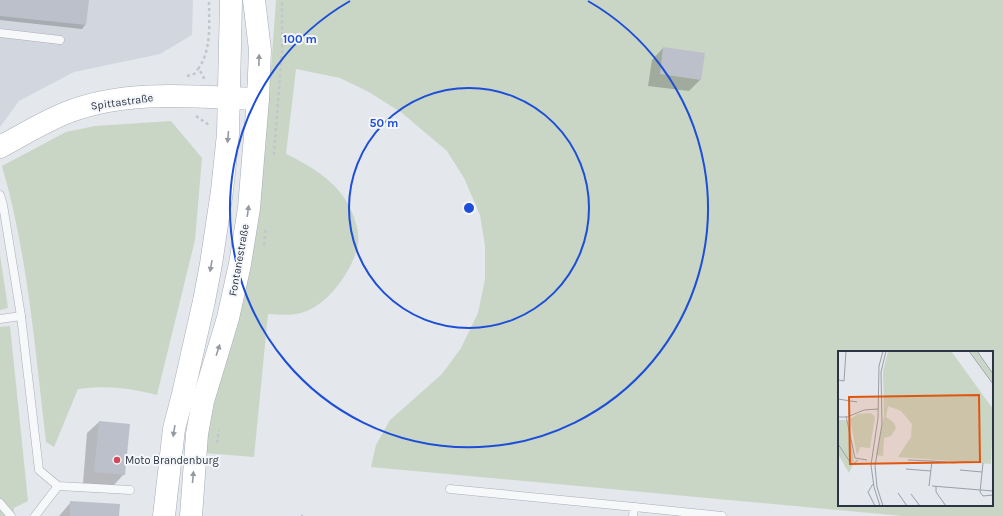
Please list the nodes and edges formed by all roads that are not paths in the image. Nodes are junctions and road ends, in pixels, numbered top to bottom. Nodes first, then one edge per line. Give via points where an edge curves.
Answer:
1 (231, 0) edge
2 (254, 0) edge
3 (0, 33) edge
4 (60, 40) dead end
5 (229, 98) junction
6 (258, 99) junction
7 (0, 147) edge
8 (0, 195) edge
9 (21, 316) junction
10 (0, 319) edge
11 (58, 486) junction
12 (450, 489) dead end
13 (130, 490) dead end
14 (0, 503) edge
15 (634, 507) junction
16 (11, 516) edge
17 (35, 516) edge
18 (164, 516) edge
19 (191, 516) edge
20 (633, 516) edge
21 (722, 516) edge

1 - 5 main road
6 -> 2 main road, Fontanestraße via 260,50
3 - 4 lane
5 - 6 main road, Spittastraße
5 - 7 main road, Spittastraße via 136,98 89,106 63,114
5 -> 18 main road via 225,163 211,264 174,429
19 -> 6 main road, Fontanestraße via 197,434 203,400 228,318 249,208
8 - 9 lane
9 - 10 lane
9 - 11 lane via 39,470
11 - 13 lane
11 - 17 lane
12 - 15 lane
14 - 16 lane
15 - 20 lane
15 - 21 lane

